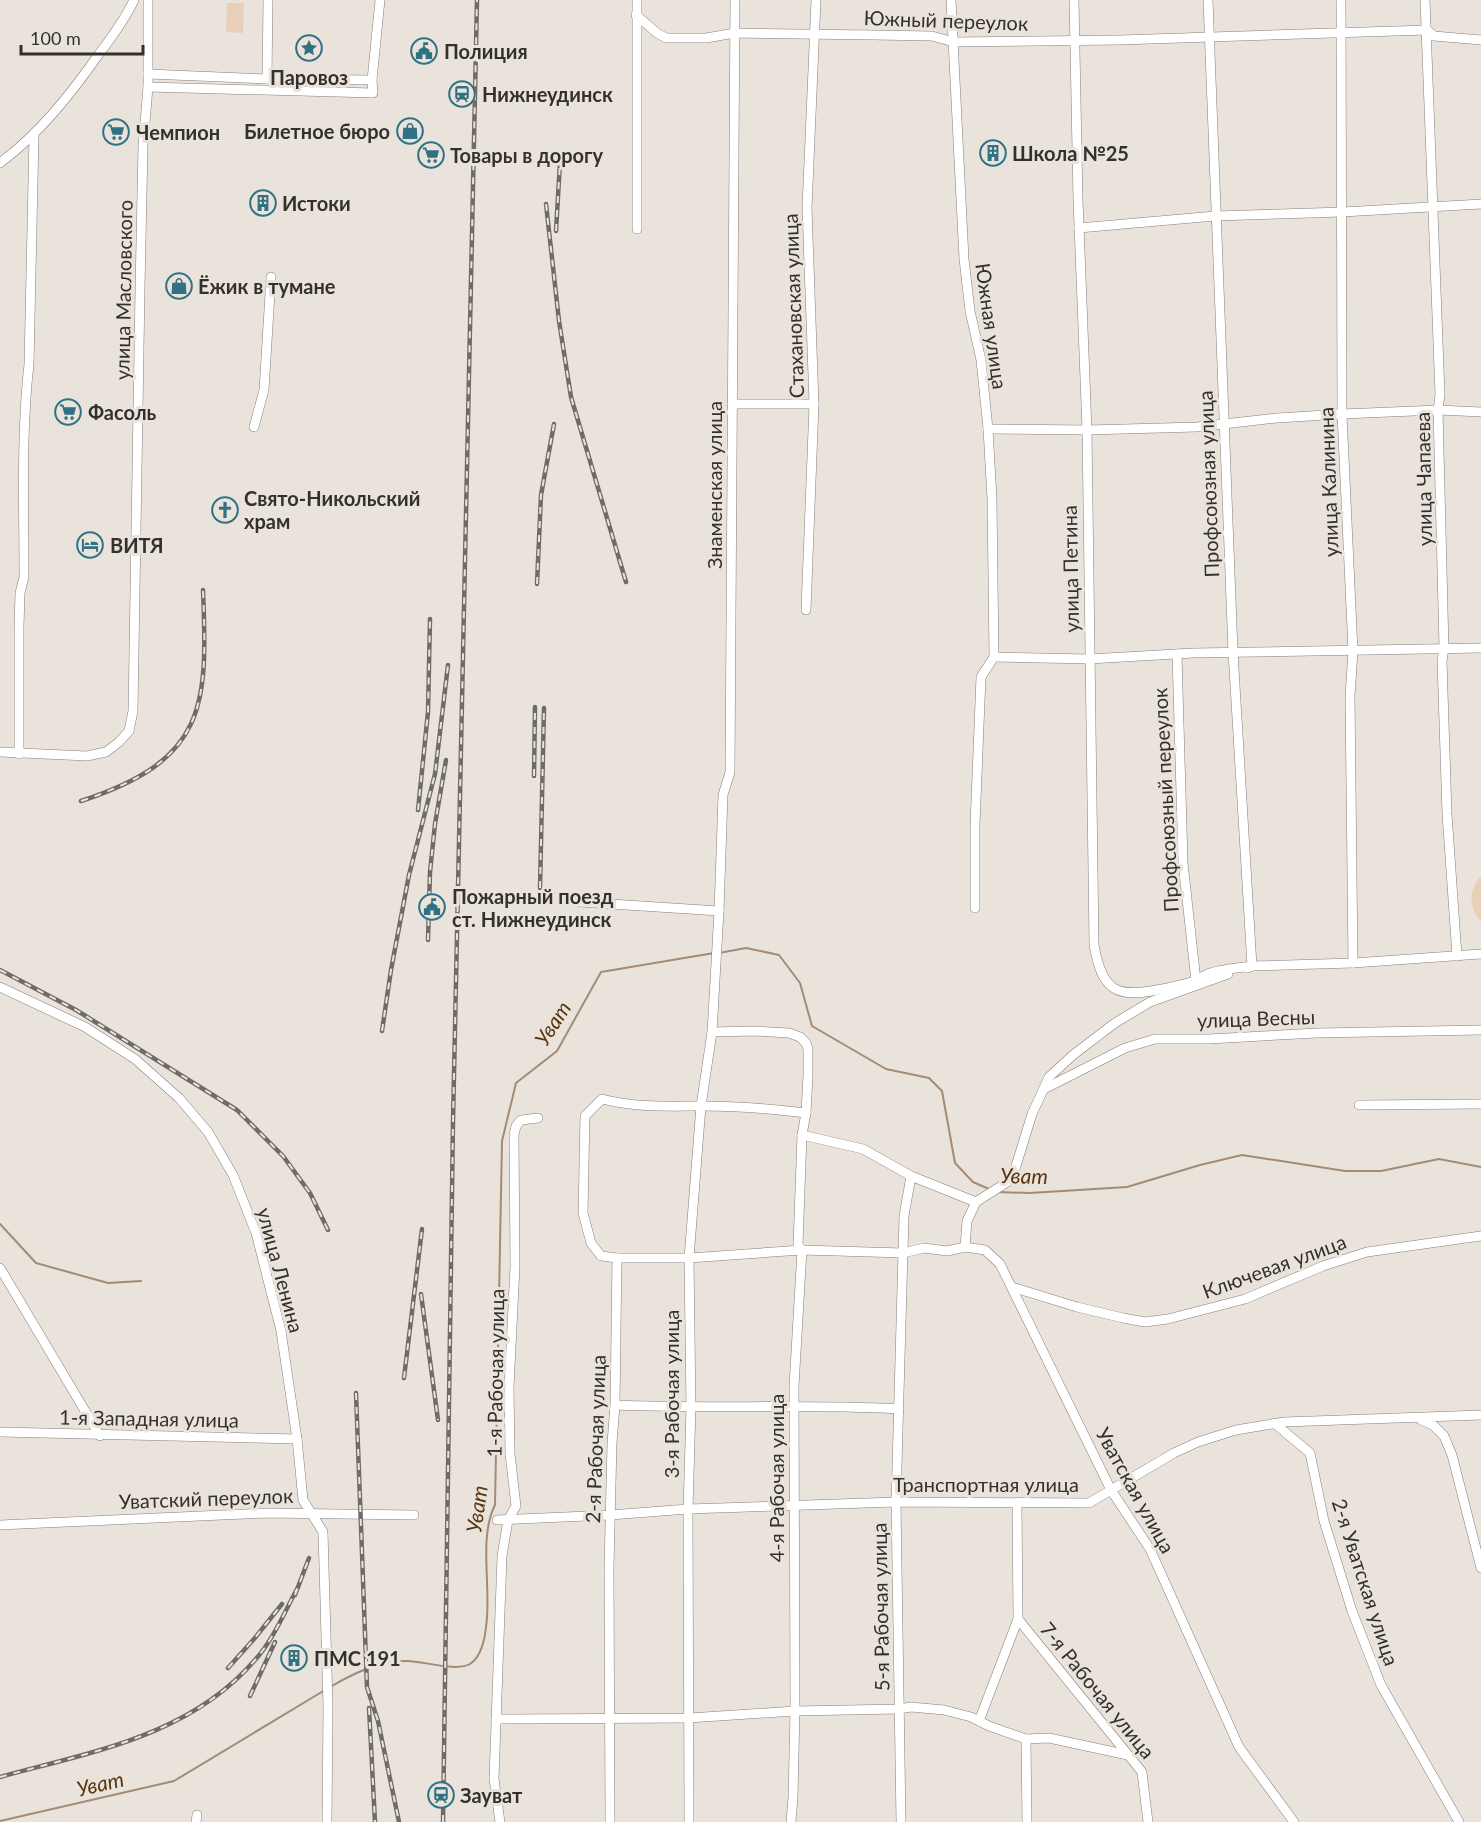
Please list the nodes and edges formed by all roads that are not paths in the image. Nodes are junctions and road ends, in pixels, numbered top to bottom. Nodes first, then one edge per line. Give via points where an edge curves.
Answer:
1 (148, 0) edge
2 (268, 0) edge
3 (380, 0) edge
4 (637, 0) edge
5 (735, 0) edge
6 (816, 0) edge
7 (951, 0) edge
8 (1074, 0) edge
9 (1208, 0) edge
10 (1341, 0) edge
11 (1425, 0) edge
12 (133, 2) edge
13 (636, 15) junction
14 (1427, 30) junction
15 (1341, 32) junction
16 (735, 33) junction
17 (816, 35) junction
18 (1209, 38) junction
19 (1074, 40) junction
20 (1481, 40) edge
21 (954, 42) junction
22 (148, 74) junction
23 (267, 79) junction
24 (372, 80) junction
25 (148, 87) junction
26 (34, 136) junction
27 (0, 163) edge
28 (1481, 204) edge
29 (1433, 207) junction
30 (1343, 212) junction
31 (1215, 216) junction
32 (1079, 228) junction
33 (637, 230) dead end
34 (271, 277) dead end
35 (732, 404) junction
36 (814, 404) junction
37 (1438, 410) junction
38 (1481, 412) edge
39 (1342, 414) junction
40 (1224, 424) junction
41 (255, 427) dead end
42 (988, 429) junction
43 (1087, 430) junction
44 (806, 610) dead end
45 (1444, 648) junction
46 (1481, 648) edge
47 (1353, 651) junction
48 (1233, 652) junction
49 (1177, 654) junction
50 (994, 657) junction
51 (1089, 659) junction
52 (0, 752) edge
53 (19, 754) junction
54 (580, 902) dead end
55 (975, 908) dead end
56 (719, 911) junction
57 (1481, 954) edge
58 (1457, 956) junction
59 (1353, 963) junction
60 (1252, 966) junction
61 (714, 968) joint
62 (1196, 981) junction
63 (0, 987) edge
64 (1481, 1030) edge
65 (712, 1032) junction
66 (1044, 1089) junction
67 (1481, 1104) edge
68 (1359, 1105) dead end
69 (701, 1106) junction
70 (806, 1113) junction
71 (538, 1118) dead end
72 (802, 1135) junction
73 (911, 1176) junction
74 (976, 1202) junction
75 (1481, 1236) edge
76 (965, 1247) junction
77 (802, 1250) junction
78 (903, 1253) junction
79 (617, 1258) junction
80 (689, 1258) junction
81 (0, 1268) edge
82 (1012, 1287) junction
83 (615, 1405) junction
84 (794, 1406) junction
85 (691, 1408) junction
86 (899, 1409) junction
87 (1481, 1415) edge
88 (1419, 1418) junction
89 (1274, 1423) junction
90 (0, 1432) edge
91 (100, 1436) junction
92 (297, 1439) junction
93 (1111, 1490) junction
94 (896, 1502) junction
95 (1017, 1503) junction
96 (794, 1506) junction
97 (688, 1509) junction
98 (311, 1512) junction
99 (414, 1515) dead end
100 (610, 1515) junction
101 (496, 1520) dead end
102 (508, 1520) junction
103 (0, 1525) edge
104 (1481, 1568) edge
105 (1018, 1619) junction
106 (899, 1709) junction
107 (795, 1711) junction
108 (608, 1718) junction
109 (688, 1718) junction
110 (496, 1719) junction
111 (979, 1721) junction
112 (1026, 1739) junction
113 (1128, 1755) junction
114 (327, 1822) edge
115 (500, 1822) edge
116 (610, 1822) edge
117 (689, 1822) edge
118 (791, 1822) edge
119 (901, 1822) edge
120 (1027, 1822) edge
121 (1148, 1822) edge
122 (1294, 1822) edge
123 (1460, 1822) edge

1 - 22 street, улица Масловского
2 - 23 street
3 - 24 street
4 - 13 street
5 - 16 street, Знаменская улица
6 - 17 street, Стахановская улица
7 - 21 street, Южная улица
8 - 19 street, улица Петина
9 - 18 street, Профсоюзная улица
10 - 15 street, улица Калинина
11 - 14 street, улица Чапаева
12 - 26 street via 78,84
13 - 16 street, Южный переулок via 666,38
13 - 33 street
14 - 15 street, Южный переулок
14 - 20 street, Южный переулок via 1434,36
14 - 29 street, улица Чапаева
15 - 18 street, Южный переулок
15 - 30 street, улица Калинина
16 - 17 street, Южный переулок
16 - 35 street, Знаменская улица
17 - 21 street, Южный переулок via 932,36
17 - 36 street, Стахановская улица via 807,208
18 - 19 street, Южный переулок
18 - 31 street, Профсоюзная улица
19 - 21 street, Южный переулок
19 - 32 street, улица Петина
21 - 42 street, Южная улица via 964,259
22 - 23 street
22 - 25 street, улица Масловского
23 - 24 street
24 - 25 street via 373,93
25 - 53 street, улица Масловского via 143,146 134,711 129,731 106,752 87,756
26 - 27 street
26 - 53 street via 25,395 24,577 19,627
28 - 29 street
29 - 30 street
29 - 37 street, улица Чапаева
30 - 31 street
30 - 39 street, улица Калинина
31 - 32 street
31 - 40 street, Профсоюзная улица
32 - 43 street, улица Петина
34 - 41 street via 264,390
35 - 36 street
35 - 56 street, Знаменская улица via 730,772 723,795
36 - 44 street, Стахановская улица
37 - 38 street
37 - 39 street
37 - 45 street, улица Чапаева
39 - 40 street
39 - 47 street, улица Калинина
40 - 43 street
40 - 48 street, Профсоюзная улица
42 - 43 street
42 - 50 street, Южная улица
43 - 51 street, улица Петина
45 - 46 street
45 - 47 street
45 - 58 street, улица Чапаева via 1447,814
47 - 48 street
47 - 59 street, улица Калинина
48 - 49 street
48 - 60 street, Профсоюзная улица
49 - 51 street
49 - 62 street, Профсоюзный переулок via 1183,863
50 - 51 street
50 - 55 street via 981,677
51 - 62 street, улица Петина via 1097,963 1101,975 1114,990 1125,993 1149,992
52 - 53 street, улица Масловского
54 - 56 street
56 - 61 street, Знаменская улица
57 - 58 street
58 - 59 street
59 - 60 street
60 - 62 street, улица Петина via 1209,973
60 - 66 street via 1141,1007 1073,1055 1049,1077
61 - 65 street, 3-я Рабочая улица
63 - 92 street, улица Ленина via 85,1027 135,1059 179,1098 208,1132 233,1175 256,1233 281,1331
64 - 66 street, улица Весны via 1155,1039 1125,1048
65 - 69 street, 3-я Рабочая улица
65 - 70 street, 4-я Рабочая улица via 754,1030 800,1037 808,1050
66 - 74 street via 1012,1179
67 - 68 street
69 - 70 street
69 - 79 street via 671,1107 602,1099 585,1116 583,1213 591,1243 601,1256
69 - 80 street, 3-я Рабочая улица
70 - 72 street, 4-я Рабочая улица
71 - 102 street, 1-я Рабочая улица via 521,1120 514,1135 515,1266 509,1387 516,1506
72 - 73 street via 863,1149
72 - 77 street, 4-я Рабочая улица via 798,1245
73 - 74 street
73 - 78 street, 5-я Рабочая улица
74 - 76 street via 967,1221
75 - 82 street, Ключевая улица via 1367,1252 1245,1299 1168,1320 1145,1322 1123,1318
76 - 78 street, Уватская улица
76 - 82 street, Уватская улица via 985,1250 1000,1264
77 - 78 street, Уватская улица
77 - 80 street, Уватская улица
77 - 84 street, 4-я Рабочая улица
78 - 86 street, 5-я Рабочая улица
79 - 80 street, Уватская улица
79 - 83 street, 2-я Рабочая улица
80 - 85 street, 3-я Рабочая улица
81 - 91 street
82 - 93 street, Уватская улица
83 - 85 street
83 - 100 street, 2-я Рабочая улица
84 - 85 street
84 - 86 street
84 - 96 street, 4-я Рабочая улица
85 - 97 street, 3-я Рабочая улица
86 - 94 street, 5-я Рабочая улица
87 - 88 street, Транспортная улица
88 - 89 street, Транспортная улица
88 - 104 street via 1443,1436 1452,1455
89 - 93 street, Транспортная улица via 1198,1442
89 - 123 street, 2-я Уватская улица via 1310,1453 1324,1521 1352,1611 1381,1685
90 - 91 street, 1-я Западная улица
91 - 92 street, 1-я Западная улица
92 - 98 street, улица Ленина via 303,1500
93 - 95 street, Транспортная улица via 1089,1503
93 - 122 street, Уватская улица via 1150,1549 1239,1747
94 - 95 street, Транспортная улица
94 - 96 street, Транспортная улица
94 - 106 street, 5-я Рабочая улица
95 - 105 street
96 - 97 street, Транспортная улица
96 - 107 street, 4-я Рабочая улица
97 - 100 street, Транспортная улица
97 - 109 street, 3-я Рабочая улица
98 - 99 street, Уватский переулок
98 - 103 street, Уватский переулок
98 - 114 street, улица Ленина via 323,1532
100 - 102 street, Транспортная улица
100 - 108 street, 2-я Рабочая улица
101 - 102 street, Транспортная улица
102 - 110 street, 1-я Рабочая улица via 502,1556
105 - 111 street
105 - 113 street, 7-я Рабочая улица
106 - 107 street
106 - 111 street via 944,1710
106 - 119 street, 5-я Рабочая улица
107 - 109 street
107 - 118 street, 4-я Рабочая улица
108 - 109 street
108 - 110 street
108 - 116 street, 2-я Рабочая улица
109 - 117 street, 3-я Рабочая улица
110 - 115 street, 1-я Рабочая улица via 494,1779
111 - 112 street
112 - 113 street via 1049,1738
112 - 120 street
113 - 121 street, 7-я Рабочая улица via 1142,1772

